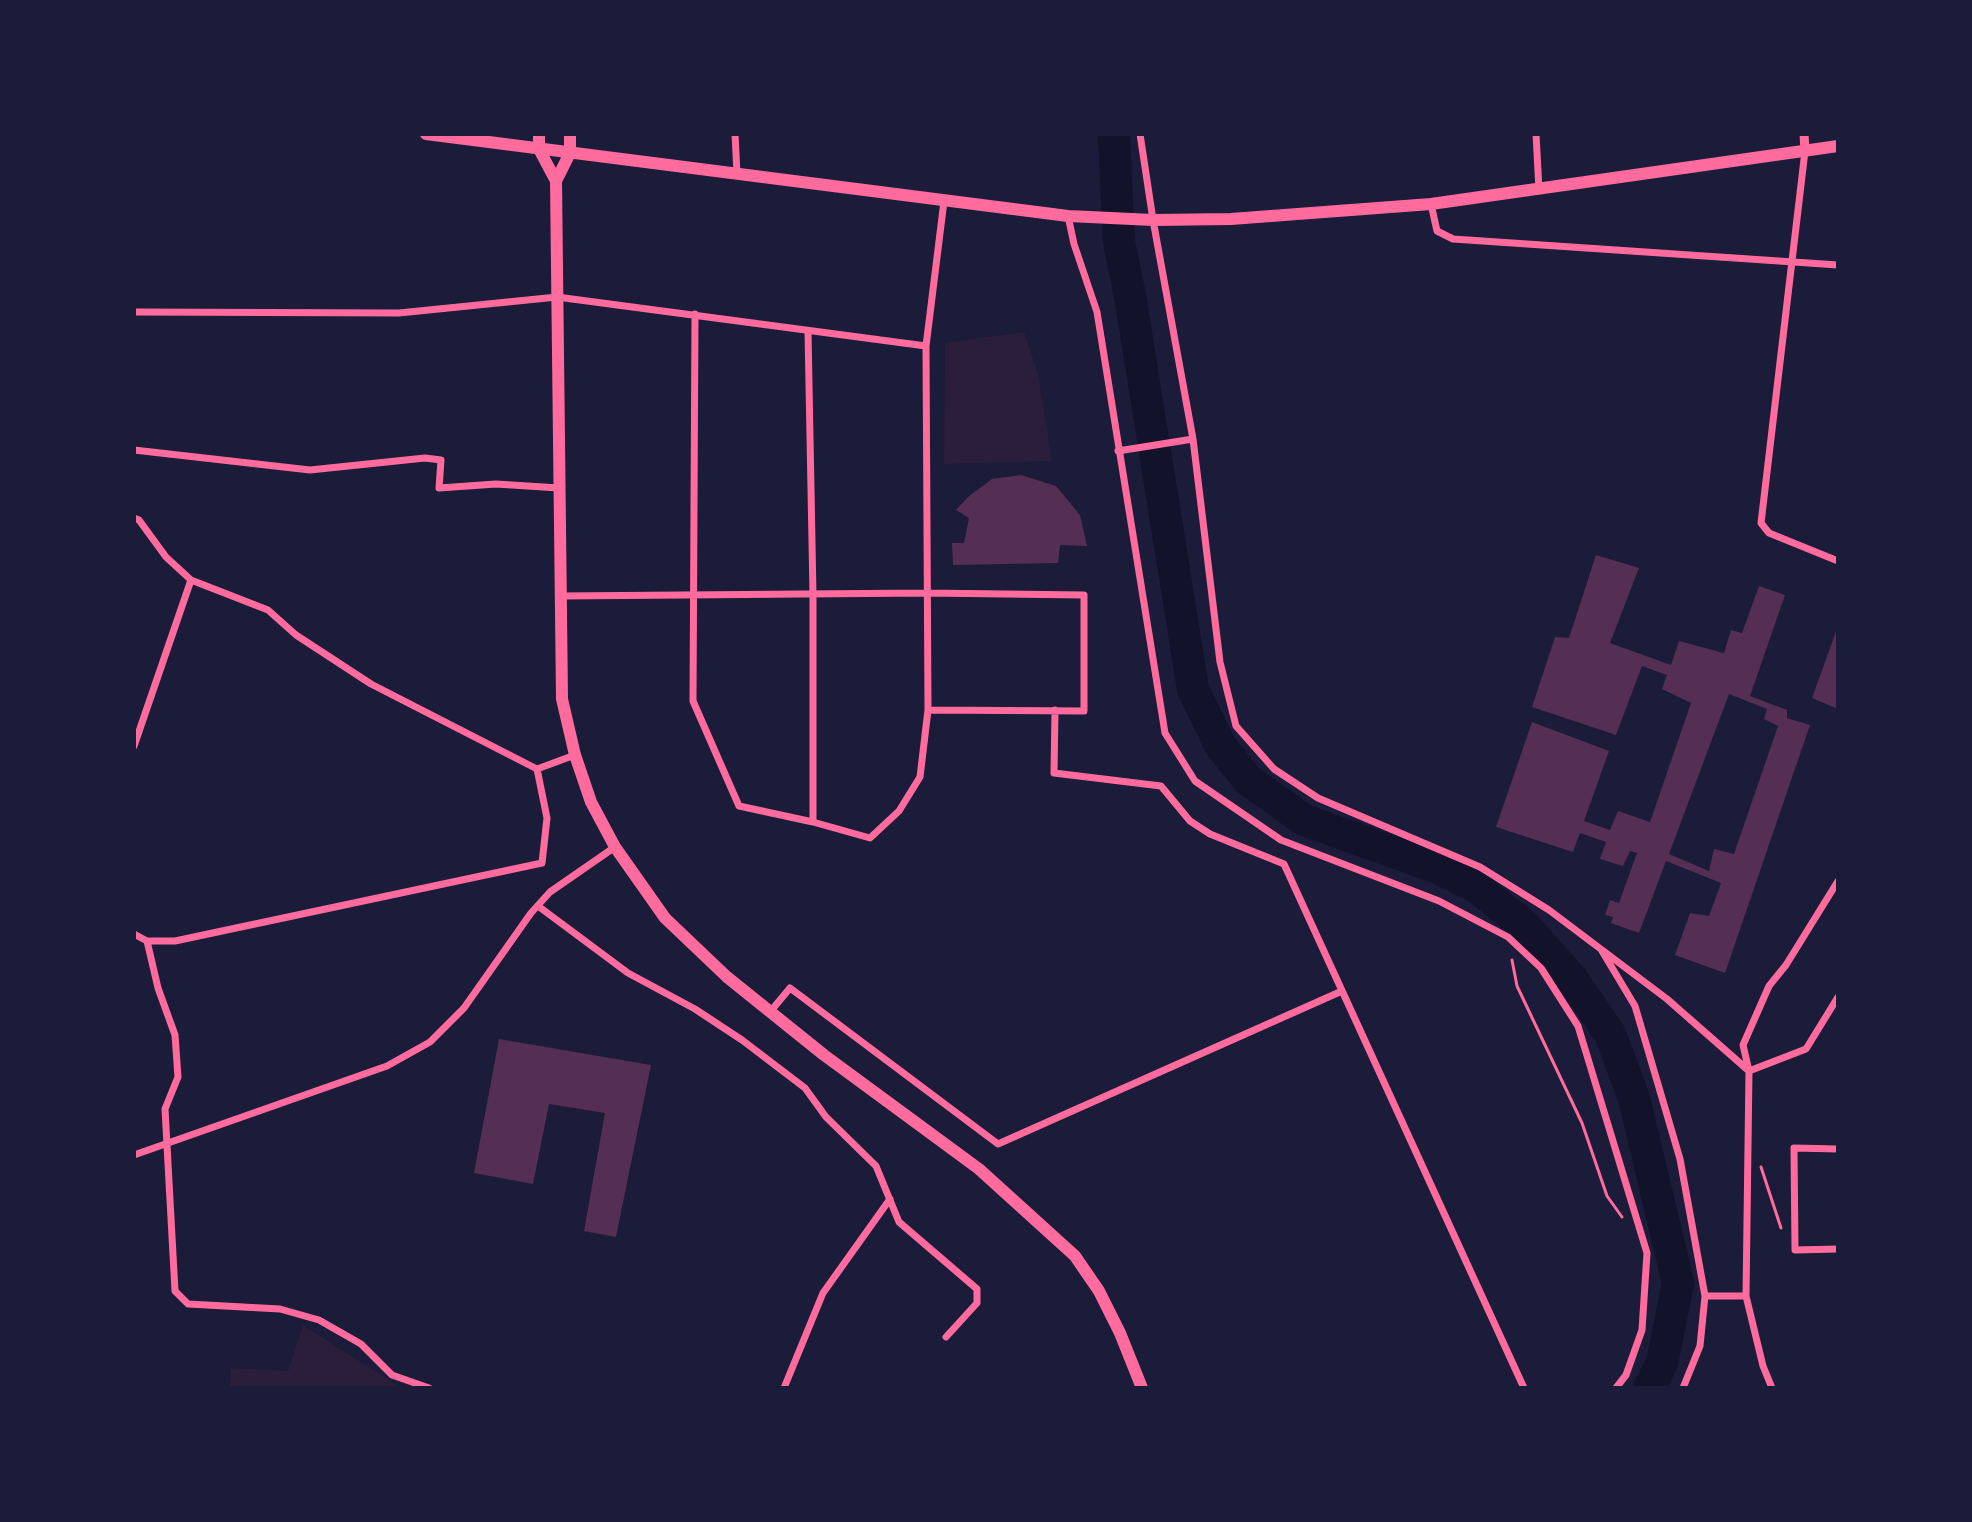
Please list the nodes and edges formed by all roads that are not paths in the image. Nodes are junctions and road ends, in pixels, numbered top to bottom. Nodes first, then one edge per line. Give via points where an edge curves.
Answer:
1 (426, 134) edge
2 (539, 134) edge
3 (570, 134) edge
4 (735, 134) edge
5 (1140, 134) edge
6 (1536, 134) edge
7 (1804, 134) edge
8 (1838, 146) edge
9 (539, 149) junction
10 (1805, 151) junction
11 (570, 153) junction
12 (737, 174) junction
13 (556, 181) junction
14 (1539, 190) junction
15 (944, 201) junction
16 (1431, 204) junction
17 (1068, 216) junction
18 (1147, 220) junction
19 (1793, 262) junction
20 (1838, 265) edge
21 (557, 297) junction
22 (134, 312) edge
23 (695, 314) junction
24 (808, 331) junction
25 (926, 346) junction
26 (1193, 439) junction
27 (134, 450) edge
28 (1118, 451) junction
29 (559, 488) junction
30 (134, 518) edge
31 (1838, 561) edge
32 (191, 580) junction
33 (926, 593) junction
34 (694, 594) junction
35 (813, 595) junction
36 (561, 596) junction
37 (928, 710) junction
38 (1055, 710) junction
39 (134, 746) edge
40 (575, 755) junction
41 (537, 769) junction
42 (813, 822) junction
43 (615, 847) junction
44 (1838, 881) edge
45 (538, 906) junction
46 (134, 934) edge
47 (147, 941) junction
48 (1599, 945) junction
49 (1342, 991) junction
50 (1838, 997) edge
51 (770, 1012) junction
52 (1749, 1071) junction
53 (166, 1143) junction
54 (1838, 1149) edge
55 (134, 1155) edge
56 (890, 1199) junction
57 (1838, 1249) edge
58 (1705, 1296) junction
59 (1746, 1296) junction
60 (946, 1337) dead end
61 (429, 1388) edge
62 (784, 1388) edge
63 (1142, 1388) edge
64 (1524, 1388) edge
65 (1616, 1388) edge
66 (1683, 1388) edge
67 (1772, 1388) edge

1 - 9 main road
2 - 9 main road
3 - 11 main road
4 - 12 street
5 - 18 street
6 - 14 street
7 - 10 street
8 - 10 main road
9 - 11 main road
9 - 13 main road
10 - 14 main road
10 - 19 street
11 - 12 main road
11 - 13 main road
12 - 15 main road
13 - 21 main road
14 - 16 main road
15 - 17 main road
15 - 25 street
16 - 18 main road
16 - 19 street via 1437,231 1453,239
17 - 18 main road
17 - 28 street via 1097,312
18 - 26 street
19 - 20 street
19 - 31 street via 1761,523 1769,533
21 - 22 street via 399,313
21 - 23 street
21 - 29 main road
23 - 24 street
23 - 34 street
24 - 25 street
24 - 35 street
25 - 33 street
26 - 28 street
26 - 48 street via 1220,662 1236,726 1274,769 1318,798 1480,867
27 - 29 street via 310,470 425,458 441,460 439,488
28 - 65 street via 1165,733 1195,781 1281,840 1439,901 1508,937 1541,968 1578,1026 1647,1253 1642,1330
29 - 36 main road
30 - 32 street
32 - 39 street
32 - 41 street via 268,610 371,684
33 - 35 street
33 - 37 street
33 - 38 street via 1084,595 1084,711
34 - 35 street
34 - 36 street
34 - 42 street via 693,701 739,806
35 - 42 street
36 - 40 main road via 562,699
37 - 38 street
37 - 42 street via 920,777 899,811 870,838
38 - 49 street via 1054,773 1161,786 1190,821 1210,834 1284,864
40 - 41 street
40 - 43 main road via 591,802
41 - 47 street via 547,818 542,863 175,941
43 - 45 street
43 - 51 main road via 665,918
44 - 52 street via 1769,986 1743,1045
45 - 53 street via 464,1008 430,1042 387,1066
45 - 56 street via 628,973 695,1009 805,1088 876,1166
46 - 47 street
47 - 53 street via 175,1035 178,1077 165,1109
48 - 52 street
48 - 58 street via 1635,1006 1680,1159
49 - 51 street via 998,1144 790,988
49 - 64 street
50 - 52 street via 1806,1049
51 - 63 main road via 979,1169 1075,1256 1099,1291
52 - 59 street
53 - 55 street
53 - 61 street via 175,1291 188,1304 280,1309 319,1320 361,1344 392,1375
54 - 57 street via 1794,1148 1795,1250
56 - 60 street via 899,1222 977,1289 977,1303
56 - 62 street via 823,1293
58 - 59 street
58 - 66 street via 1700,1346
59 - 67 street

